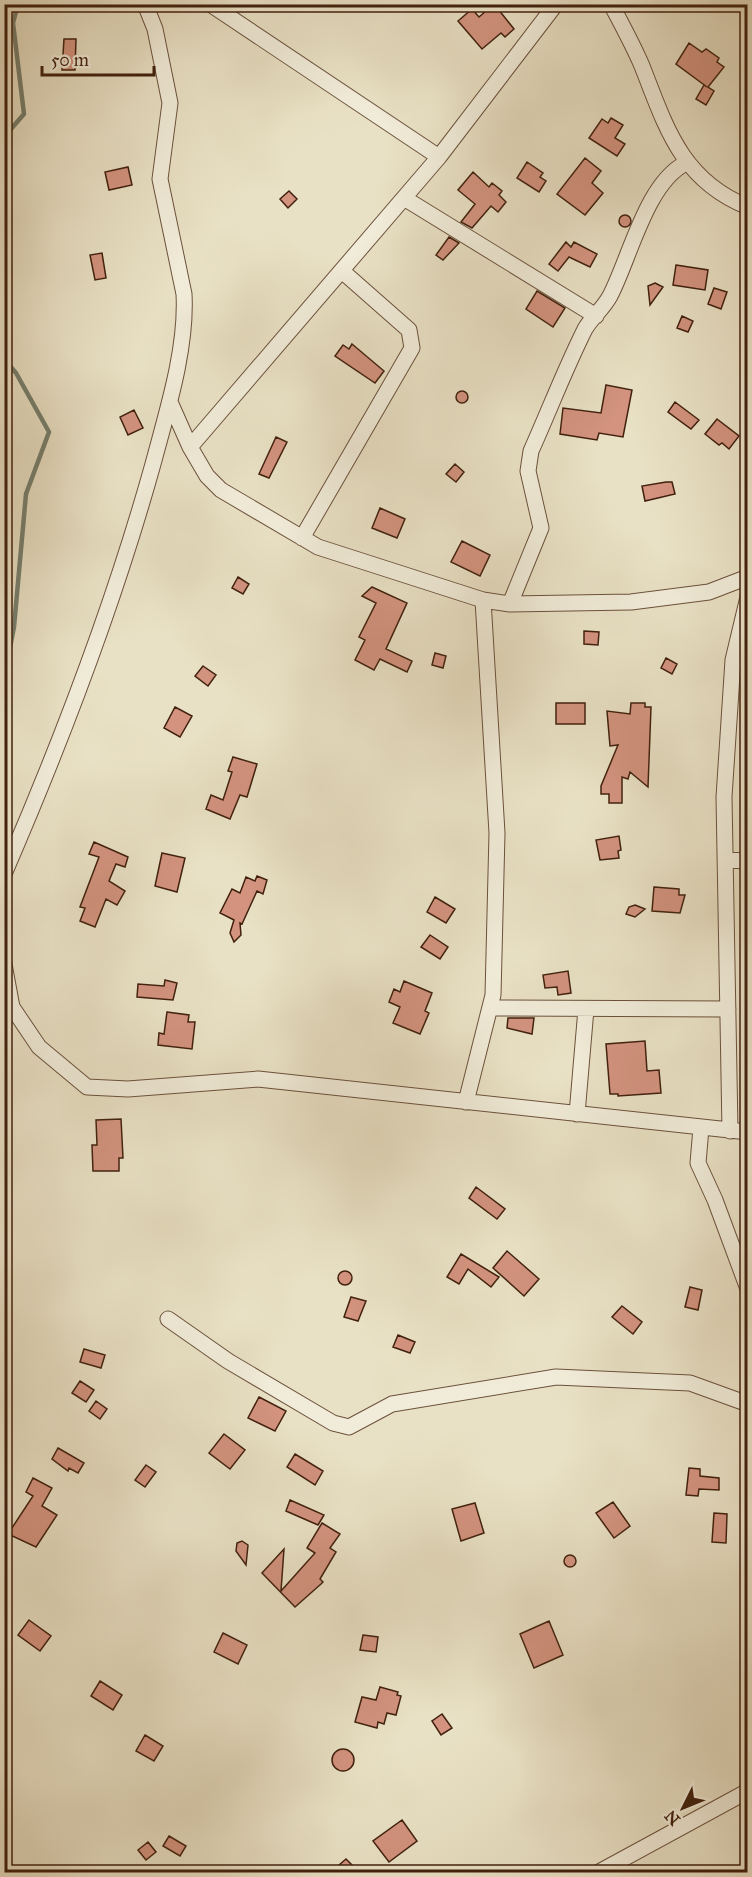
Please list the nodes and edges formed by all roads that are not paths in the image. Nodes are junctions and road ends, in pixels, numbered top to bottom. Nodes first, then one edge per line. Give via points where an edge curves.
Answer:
1 (145, 4) edge
2 (210, 4) edge
3 (556, 4) edge
4 (611, 4) edge
5 (439, 157) junction
6 (686, 163) junction
7 (404, 198) junction
8 (747, 207) edge
9 (342, 270) junction
10 (596, 316) junction
11 (170, 402) junction
12 (190, 447) junction
13 (303, 538) junction
14 (747, 577) edge
15 (747, 597) edge
16 (483, 600) junction
17 (510, 604) junction
18 (726, 860) junction
19 (747, 861) edge
20 (4, 874) edge
21 (4, 964) edge
22 (491, 1008) junction
23 (586, 1009) junction
24 (728, 1009) junction
25 (466, 1102) junction
26 (577, 1114) junction
27 (701, 1128) junction
28 (730, 1131) junction
29 (747, 1132) edge
30 (747, 1289) edge
31 (168, 1319) dead end
32 (747, 1404) edge
33 (747, 1791) edge
34 (599, 1872) edge

1 - 11 street via 155,29 170,103 160,179 184,294 185,311
2 - 5 street
3 - 5 street
4 - 6 street via 663,122
5 - 7 street
6 - 8 street via 720,194
6 - 10 street via 656,193 611,294
7 - 9 street
7 - 10 street
9 - 12 street
9 - 13 street via 409,330 412,348
10 - 17 street via 585,329 531,451 528,471 541,528
11 - 12 street
11 - 20 street via 115,591
12 - 13 street via 207,476 221,490
13 - 16 street via 318,548
14 - 17 street via 709,592 671,598
15 - 18 street via 731,681 724,797
16 - 17 street
16 - 22 street via 497,833
18 - 19 street
18 - 24 street
21 - 25 street via 12,1007 39,1047 87,1087 128,1089 258,1079
22 - 23 street
22 - 25 street
23 - 24 street
23 - 26 street
24 - 28 street
25 - 26 street
26 - 27 street
27 - 28 street
27 - 30 street via 698,1163
28 - 29 street
31 - 32 street via 228,1361 333,1423 350,1427 392,1404 556,1377 690,1383
33 - 34 street

